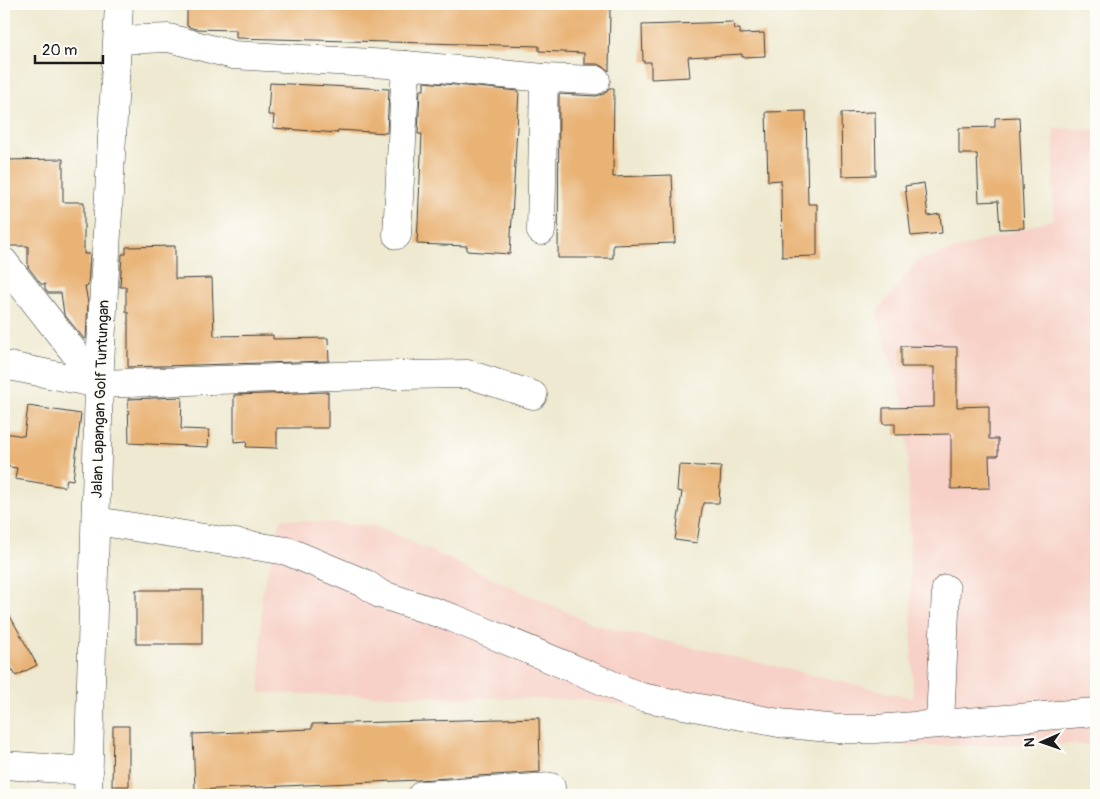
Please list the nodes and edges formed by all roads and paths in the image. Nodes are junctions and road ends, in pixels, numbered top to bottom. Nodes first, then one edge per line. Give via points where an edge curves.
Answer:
1 (119, 4) edge
2 (118, 40) junction
3 (406, 64) junction
4 (544, 78) junction
5 (596, 80) dead end
6 (541, 231) dead end
7 (397, 235) dead end
8 (4, 262) edge
9 (4, 365) edge
10 (99, 384) junction
11 (533, 395) dead end
12 (96, 521) junction
13 (946, 589) dead end
14 (1096, 712) edge
15 (940, 723) junction
16 (4, 765) edge
17 (88, 783) edge
18 (551, 787) dead end
19 (422, 795) edge

1 - 2 street, Jalan Lapangan Golf Tuntungan
2 - 3 street via 169,38 233,55
2 - 10 street, Jalan Lapangan Golf Tuntungan
3 - 4 street
3 - 7 street
4 - 5 street
4 - 6 street
8 - 10 street
9 - 10 street
10 - 11 street via 468,374
10 - 12 street, Jalan Lapangan Golf Tuntungan
12 - 15 street via 287,551 366,584 380,594 453,618 641,697 779,723 838,729
12 - 17 street, Jalan Lapangan Golf Tuntungan
13 - 15 street
14 - 15 street
16 - 17 street
18 - 19 street

